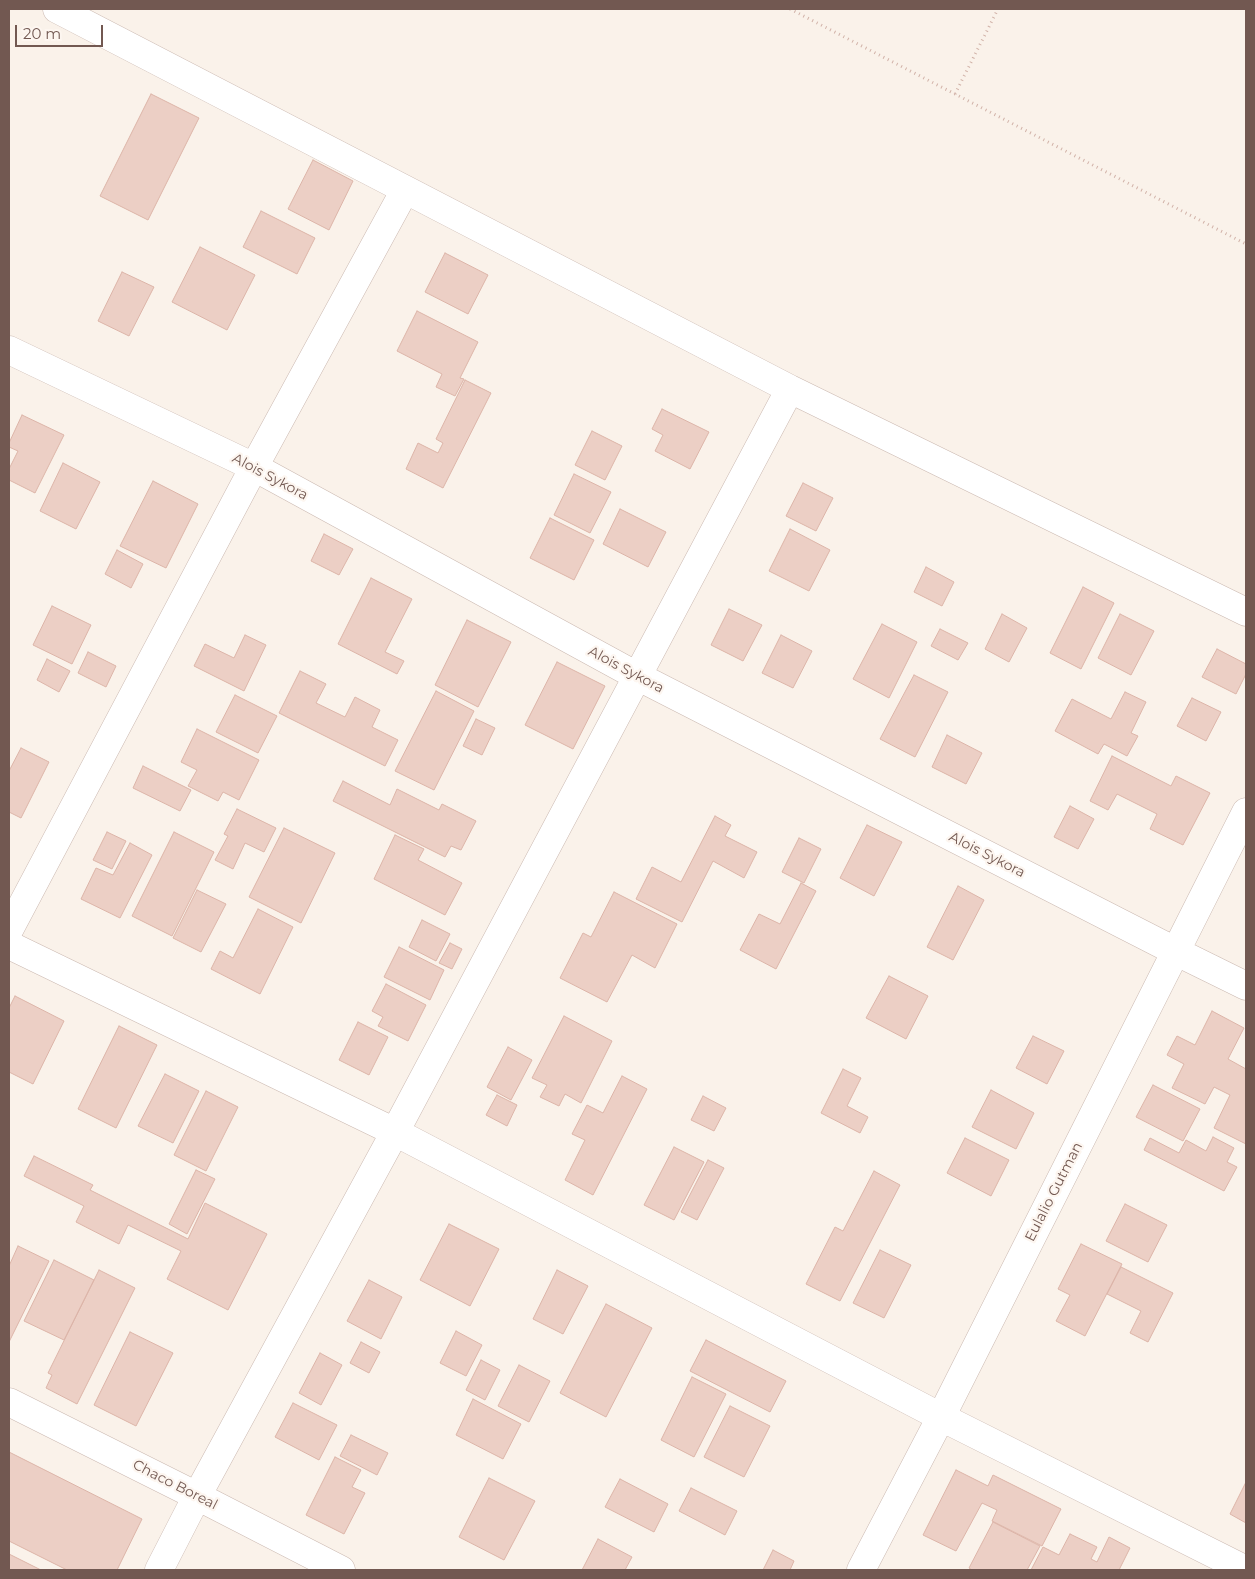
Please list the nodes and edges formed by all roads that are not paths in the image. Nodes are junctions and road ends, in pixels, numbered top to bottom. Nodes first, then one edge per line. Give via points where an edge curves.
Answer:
1 (57, 9) edge
2 (405, 190) junction
3 (9, 350) edge
4 (790, 389) junction
5 (254, 468) junction
6 (1246, 612) edge
7 (638, 676) junction
8 (1246, 812) edge
9 (9, 930) edge
10 (9, 945) edge
11 (1175, 951) junction
12 (1246, 986) edge
13 (395, 1132) junction
14 (9, 1402) edge
15 (941, 1417) junction
16 (197, 1496) junction
17 (159, 1570) edge
18 (341, 1570) edge
19 (861, 1570) edge
20 (1246, 1570) edge

1 - 2 street
2 - 4 street
2 - 5 street
3 - 5 street, Alois Sykora
4 - 6 street
4 - 7 street
5 - 7 street, Alois Sykora
5 - 9 street
7 - 11 street, Alois Sykora
7 - 13 street
8 - 11 street, Eulalio Gutman
10 - 13 street
11 - 12 street, Alois Sykora
11 - 15 street, Eulalio Gutman
13 - 15 street
13 - 16 street
14 - 16 street, Chaco Boreal
15 - 19 street, Eulalio Gutman
15 - 20 street
16 - 17 street
16 - 18 street, Chaco Boreal

